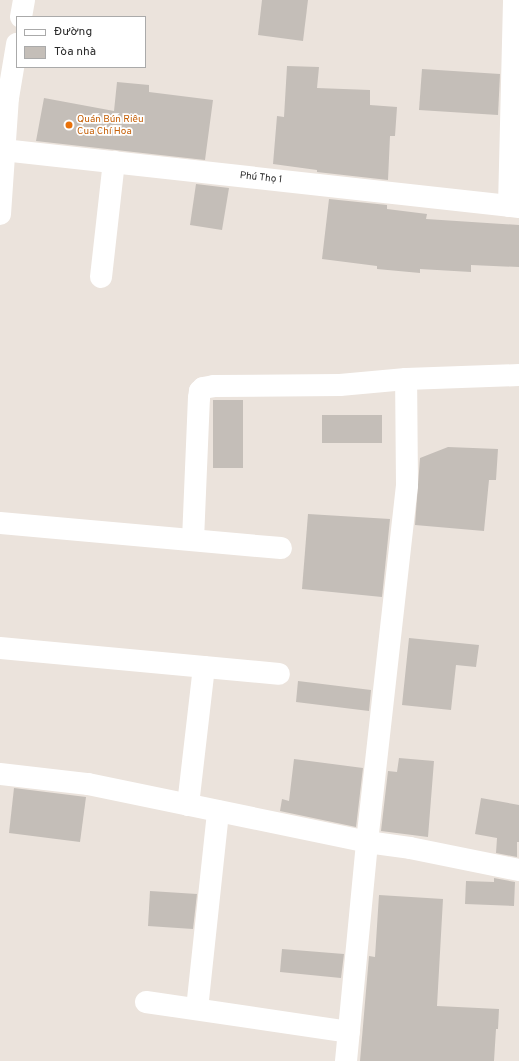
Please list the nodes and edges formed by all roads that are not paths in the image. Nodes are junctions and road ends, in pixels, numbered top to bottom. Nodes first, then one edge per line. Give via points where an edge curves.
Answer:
1 (24, 0) edge
2 (514, 0) edge
3 (21, 16) edge
4 (16, 48) edge
5 (4, 98) edge
6 (3, 150) junction
7 (114, 162) junction
8 (514, 206) edge
9 (0, 214) edge
10 (101, 277) dead end
11 (519, 375) edge
12 (406, 379) junction
13 (0, 523) edge
14 (193, 540) junction
15 (281, 548) dead end
16 (0, 648) edge
17 (204, 667) junction
18 (279, 674) dead end
19 (0, 774) edge
20 (188, 805) junction
21 (218, 811) junction
22 (367, 842) junction
23 (519, 870) edge
24 (146, 1002) dead end
25 (197, 1009) junction
26 (349, 1032) junction
27 (346, 1061) edge

1 - 3 street
2 - 8 street
4 - 5 street
5 - 6 street
6 - 7 street, Phú Thọ 1
6 - 9 street via 5,164
7 - 8 street, Phú Thọ 1
7 - 10 street
11 - 12 street
12 - 14 street via 340,385 203,388 199,398
12 - 22 street via 407,485
13 - 14 street
14 - 15 street
16 - 17 street
17 - 18 street
17 - 20 street
19 - 20 street via 88,784
20 - 21 street
21 - 22 street
21 - 25 street
22 - 23 street
22 - 26 street
24 - 25 street
25 - 26 street
26 - 27 street

